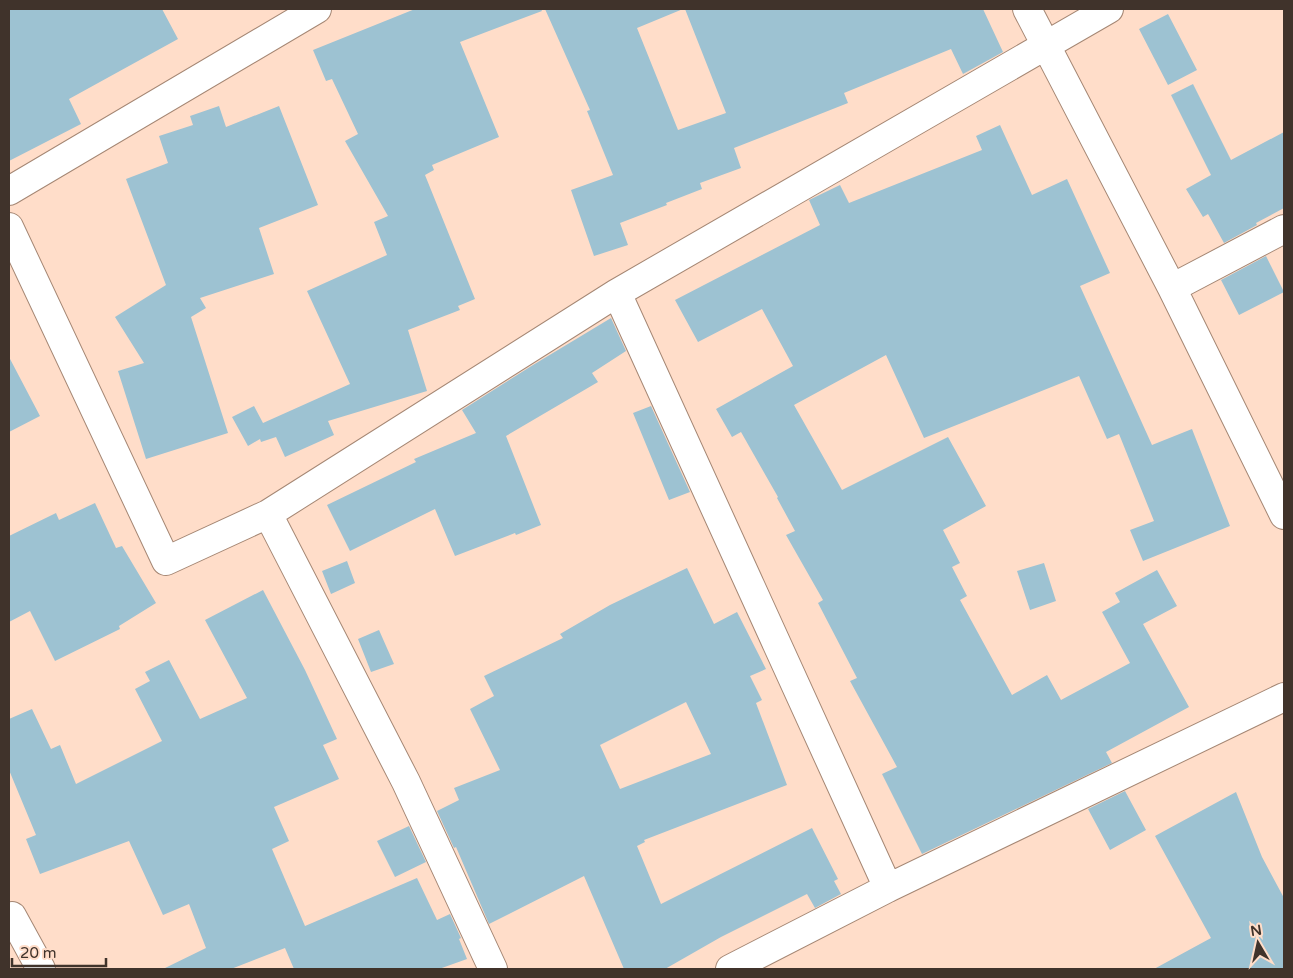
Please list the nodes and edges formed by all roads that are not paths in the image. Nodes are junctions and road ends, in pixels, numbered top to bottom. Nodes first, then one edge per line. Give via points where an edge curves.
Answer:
1 (316, 9) edge
2 (1027, 9) edge
3 (1109, 9) edge
4 (1047, 45) junction
5 (9, 191) edge
6 (9, 227) edge
7 (1284, 229) edge
8 (1172, 288) junction
9 (617, 293) junction
10 (268, 514) junction
11 (1284, 515) edge
12 (1284, 697) edge
13 (888, 888) junction
14 (10, 914) edge
15 (41, 969) edge
16 (494, 969) edge
17 (730, 969) edge

1 - 5 street
2 - 4 street
3 - 4 street
4 - 8 street
4 - 9 street
6 - 10 street via 166,561
7 - 8 street
8 - 11 street
9 - 10 street
9 - 13 street
10 - 16 street via 406,782
12 - 13 street
13 - 17 street
14 - 15 street

